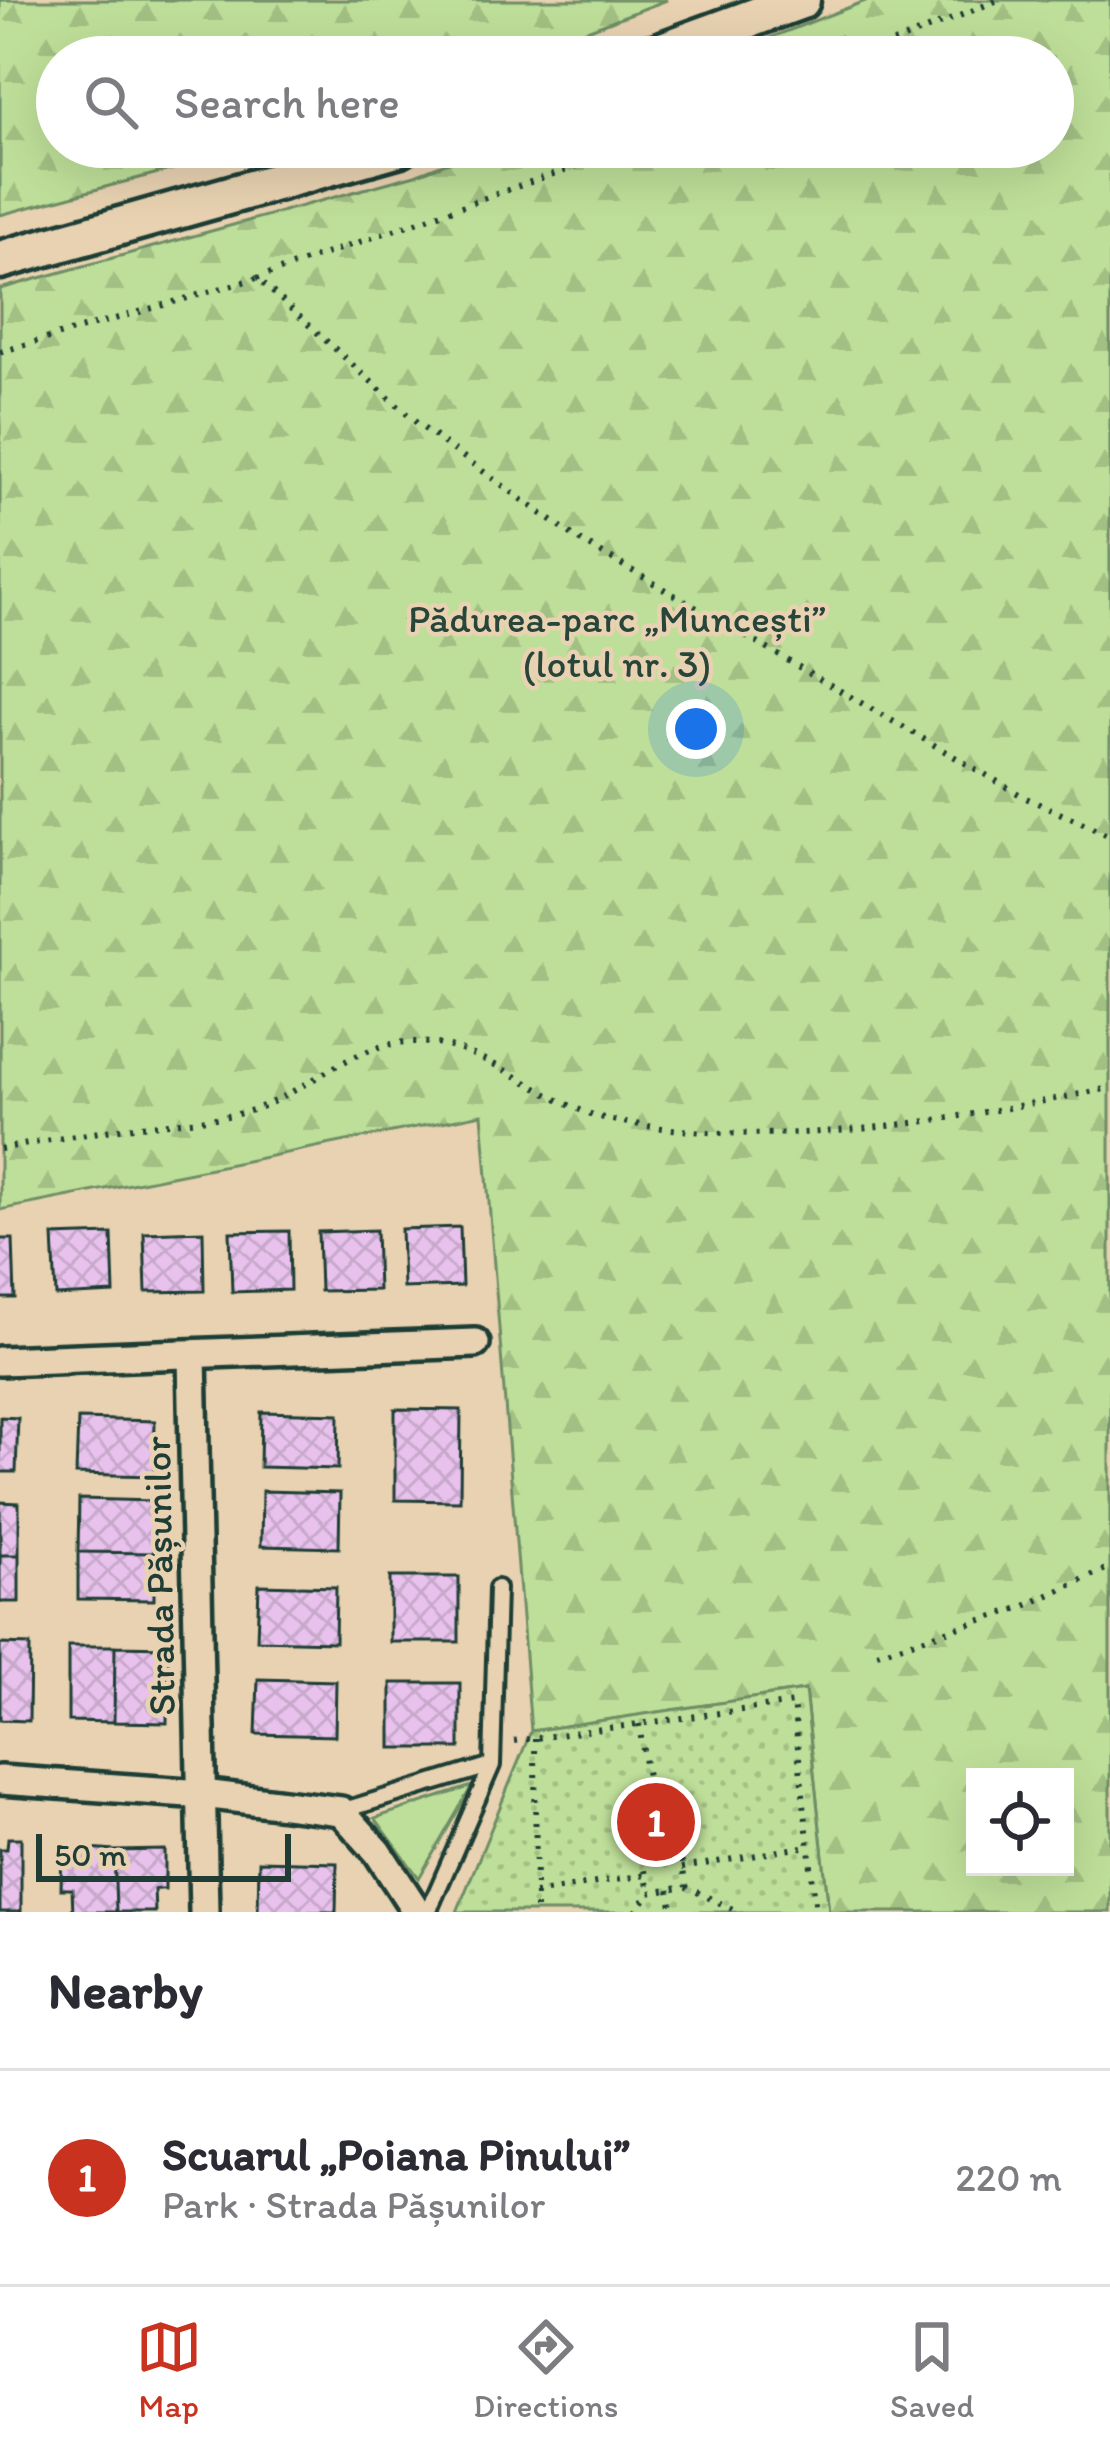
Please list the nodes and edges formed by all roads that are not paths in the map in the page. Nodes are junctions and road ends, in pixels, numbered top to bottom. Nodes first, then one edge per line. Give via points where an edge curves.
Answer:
1 (801, 0) edge
2 (703, 36) edge
3 (326, 168) edge
4 (0, 260) edge
5 (475, 1342) dead end
6 (192, 1356) junction
7 (0, 1361) edge
8 (497, 1588) dead end
9 (492, 1766) junction
10 (0, 1780) edge
11 (203, 1794) junction
12 (341, 1811) junction
13 (204, 1912) edge
14 (417, 1912) edge
15 (428, 1912) edge

1 - 2 street
3 - 4 street
5 - 6 street
6 - 7 street
6 - 11 street, Strada Pășunilor
8 - 9 lane
9 - 12 lane
9 - 15 lane
10 - 11 street
11 - 12 street
11 - 13 street, Strada Pășunilor
12 - 14 street

